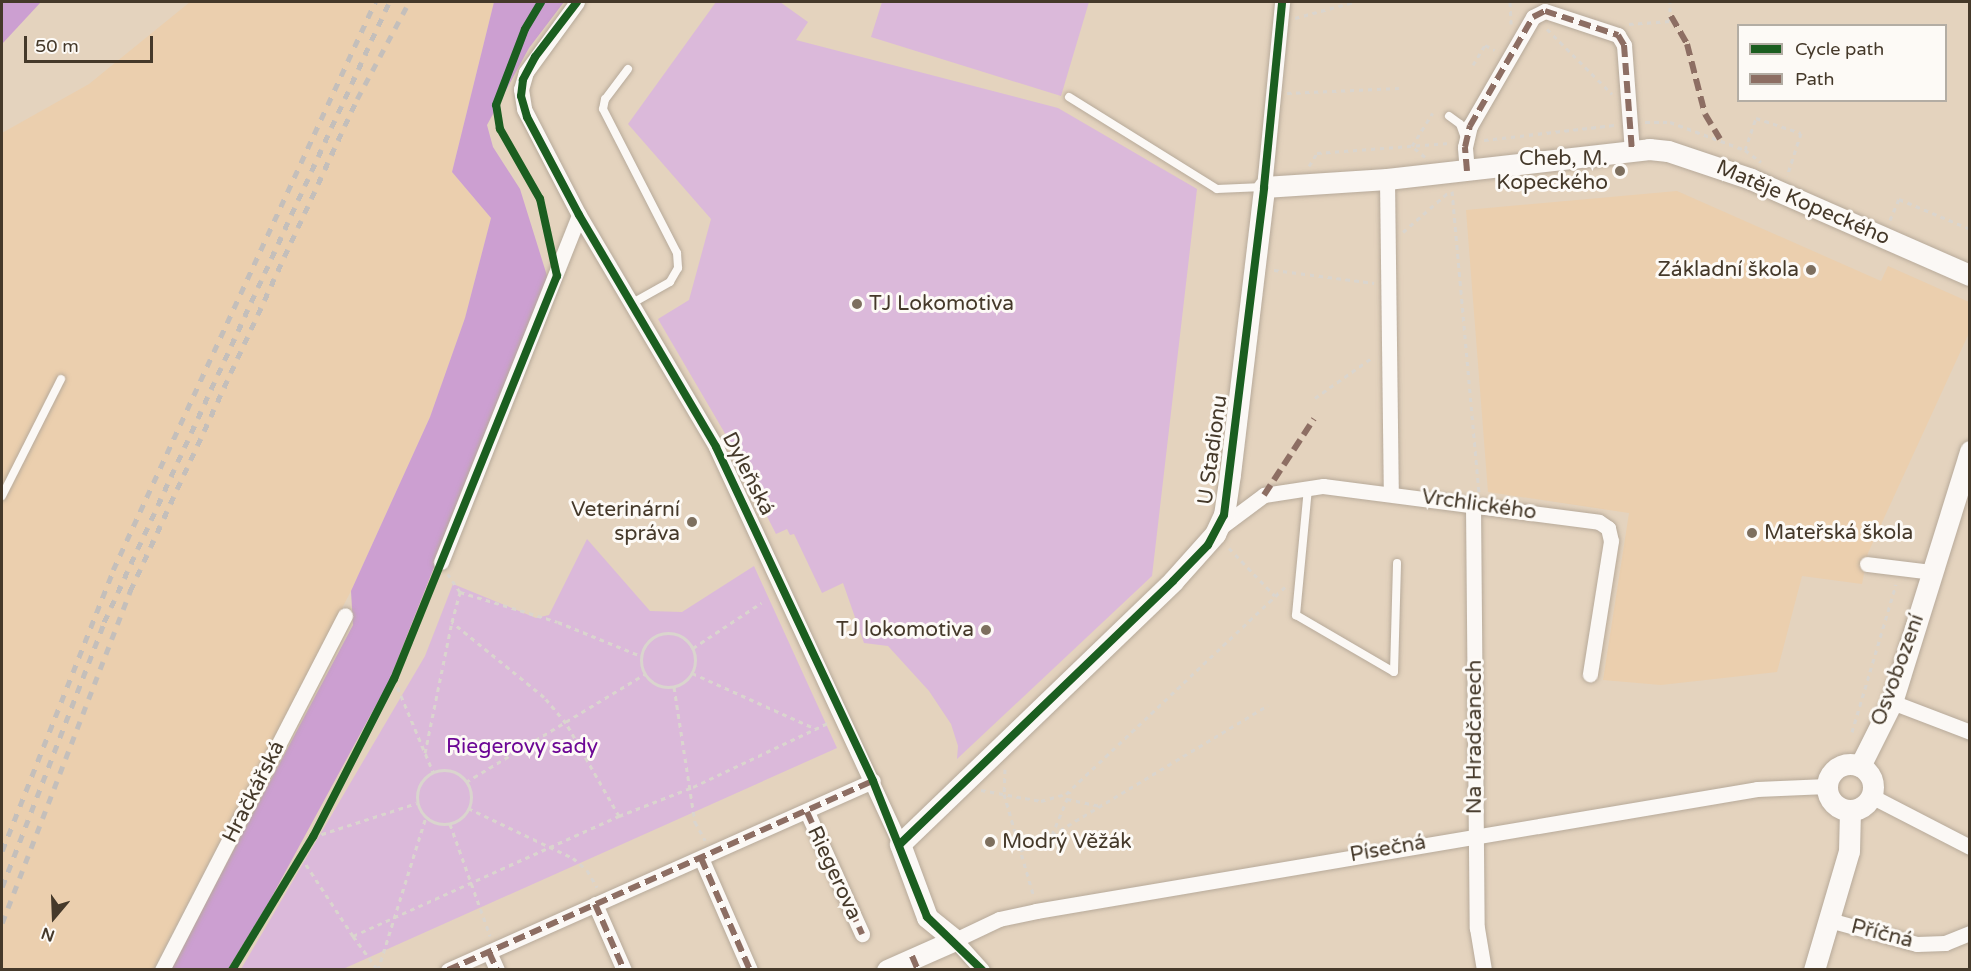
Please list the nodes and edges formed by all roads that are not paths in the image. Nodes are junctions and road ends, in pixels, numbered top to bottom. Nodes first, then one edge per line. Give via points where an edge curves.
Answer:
1 (577, 2) edge
2 (1282, 2) edge
3 (628, 69) dead end
4 (1069, 97) dead end
5 (1449, 116) dead end
6 (1466, 142) junction
7 (1632, 151) junction
8 (1456, 178) junction
9 (1387, 179) junction
10 (1264, 188) junction
11 (579, 215) junction
12 (1970, 275) edge
13 (631, 304) junction
14 (61, 379) dead end
15 (1970, 451) edge
16 (1308, 486) junction
17 (1391, 493) junction
18 (2, 496) edge
19 (1963, 497) edge
20 (1477, 505) junction
21 (1215, 534) junction
22 (441, 562) road end
23 (1396, 563) dead end
24 (1867, 564) dead end
25 (1932, 572) junction
26 (345, 615) dead end
27 (1590, 674) dead end
28 (1892, 702) junction
29 (1970, 732) edge
30 (1860, 766) junction
31 (873, 781) junction
32 (1827, 786) junction
33 (1871, 796) junction
34 (1850, 810) junction
35 (807, 812) junction
36 (1476, 834) junction
37 (900, 844) junction
38 (1970, 847) edge
39 (706, 856) junction
40 (600, 902) junction
41 (1829, 920) junction
42 (1970, 933) edge
43 (862, 934) dead end
44 (955, 940) junction
45 (492, 950) junction
46 (162, 969) edge
47 (448, 969) edge
48 (497, 969) edge
49 (624, 969) edge
50 (750, 969) edge
51 (887, 969) edge
52 (982, 969) edge
53 (1484, 969) edge
54 (1814, 969) edge

1 - 11 street, Dyleňská via 535,57 523,80 521,96 534,132
2 - 10 street, U Stadionu
3 - 13 lane via 605,99 603,109 677,253 678,268 670,282
4 - 10 lane via 1218,189
5 - 6 lane via 1460,124
6 - 7 street via 1470,126 1533,17 1545,11 1618,35 1624,45
6 - 8 street
7 - 8 street, Matěje Kopeckého
7 - 12 street, Matěje Kopeckého via 1668,151 1742,175
8 - 9 street, Matěje Kopeckého
9 - 10 street, Matěje Kopeckého
9 - 17 street
10 - 21 street, U Stadionu via 1224,515
11 - 13 street, Dyleňská
11 - 22 street
13 - 31 street, Dyleňská via 716,447
14 - 18 lane
15 - 19 street, Osvobození
16 - 17 street, Vrchlického
16 - 21 street, Vrchlického via 1264,495
16 - 23 lane via 1296,615 1394,672
17 - 20 street, Vrchlického
19 - 25 street, Osvobození
20 - 27 street, Vrchlického via 1599,522 1608,528 1611,540
20 - 36 street, Na Hradčanech
21 - 37 street, U Stadionu via 1173,581
24 - 25 street
25 - 28 street, Osvobození
26 - 46 street, Hračkářská
28 - 29 street
28 - 30 street, Osvobození
30 - 32 street via 1837,769
30 - 33 street via 1871,777
31 - 35 street, Riegerova
31 - 37 street, Dyleňská
32 - 34 street via 1834,802
32 - 36 street, Písečná via 1757,789
33 - 34 street via 1863,807
33 - 38 street
34 - 41 street via 1849,851
35 - 39 street, Riegerova
35 - 43 street, Riegerova
36 - 44 street, Písečná via 1036,910 999,919
36 - 53 street, Na Hradčanech via 1478,940
37 - 44 street, Dyleňská via 927,917
39 - 40 street, Riegerova
39 - 50 street
40 - 45 street, Riegerova
40 - 49 street
41 - 42 street, Příčná via 1917,944 1945,943
41 - 54 street
44 - 51 street
44 - 52 street, Dyleňská
45 - 47 street, Riegerova
45 - 48 street

